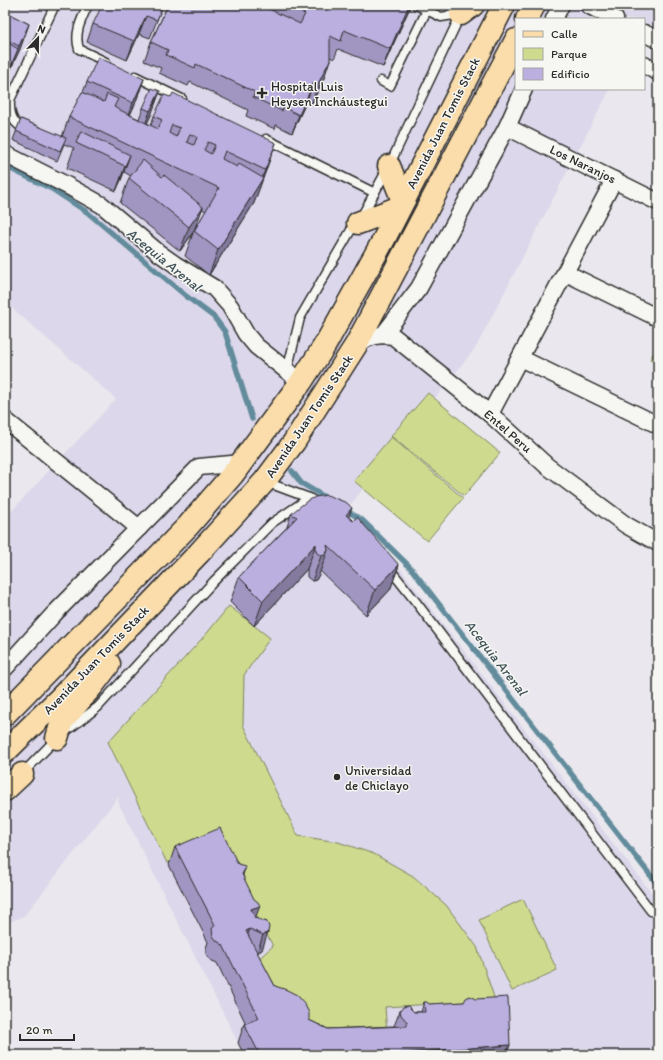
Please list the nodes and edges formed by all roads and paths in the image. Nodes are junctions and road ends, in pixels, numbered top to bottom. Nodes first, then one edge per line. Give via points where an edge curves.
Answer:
1 (55, 5) edge
2 (88, 5) edge
3 (416, 5) edge
4 (504, 5) edge
5 (534, 5) edge
6 (561, 5) edge
7 (588, 5) edge
8 (467, 8) edge
9 (427, 10) junction
10 (528, 18) edge
11 (555, 18) edge
12 (613, 18) edge
13 (645, 34) edge
14 (658, 40) edge
15 (515, 42) edge
16 (115, 66) edge
17 (645, 66) edge
18 (658, 72) edge
19 (130, 73) edge
20 (381, 81) dead end
21 (524, 90) edge
22 (187, 101) edge
23 (508, 127) junction
24 (28, 132) edge
25 (259, 136) edge
26 (5, 154) edge
27 (389, 166) junction
28 (614, 180) junction
29 (375, 193) junction
30 (658, 202) edge
31 (402, 204) junction
32 (358, 222) junction
33 (566, 273) junction
34 (658, 318) edge
35 (383, 335) junction
36 (356, 345) junction
37 (520, 358) junction
38 (294, 377) junction
39 (490, 414) junction
40 (5, 420) edge
41 (658, 425) edge
42 (242, 463) junction
43 (264, 482) junction
44 (309, 498) junction
45 (329, 510) edge
46 (139, 528) junction
47 (658, 543) edge
48 (382, 559) edge
49 (145, 610) junction
50 (5, 668) edge
51 (5, 714) edge
52 (57, 738) junction
53 (5, 752) edge
54 (22, 774) joint
55 (5, 790) edge
56 (651, 911) dead end

1 - 24 lane via 10,100 9,110 12,118 18,127
2 - 16 lane via 78,26 77,42 80,49
3 - 9 lane
4 - 31 main road, Avenida Juan Tomis Stack
5 - 10 main road
6 - 11 street
7 - 12 street
8 - 9 lane via 441,17
8 - 27 lane
9 - 20 lane via 390,86
13 - 14 street
15 - 36 main road, Avenida Juan Tomis Stack
17 - 18 street
19 - 22 lane
21 - 23 street
23 - 28 street, Los Naranjos
23 - 35 street via 419,288
25 - 29 lane
26 - 38 street via 102,205 159,253 214,288 230,306 251,340
27 - 29 lane
27 - 31 main road
28 - 30 street, Los Naranjos
28 - 33 street
29 - 32 lane
31 - 32 main road
31 - 38 main road, Avenida Juan Tomis Stack via 325,345
32 - 38 lane via 300,318
33 - 34 street
33 - 37 street
35 - 36 street via 367,337
35 - 39 street, Entel Peru via 393,336
36 - 43 main road, Avenida Juan Tomis Stack via 298,436
37 - 39 street
37 - 41 street
38 - 42 main road, Avenida Juan Tomis Stack
39 - 47 street, Entel Peru via 553,470 626,525
40 - 46 street
42 - 46 street via 199,467
42 - 51 main road, Avenida Juan Tomis Stack via 188,526
43 - 44 lane
43 - 49 main road, Avenida Juan Tomis Stack
44 - 45 lane
44 - 52 lane via 272,523 214,581 98,707
46 - 50 street
48 - 56 lane
49 - 52 main road via 93,686 62,721
49 - 53 main road, Avenida Juan Tomis Stack
52 - 54 lane
54 - 55 main road

